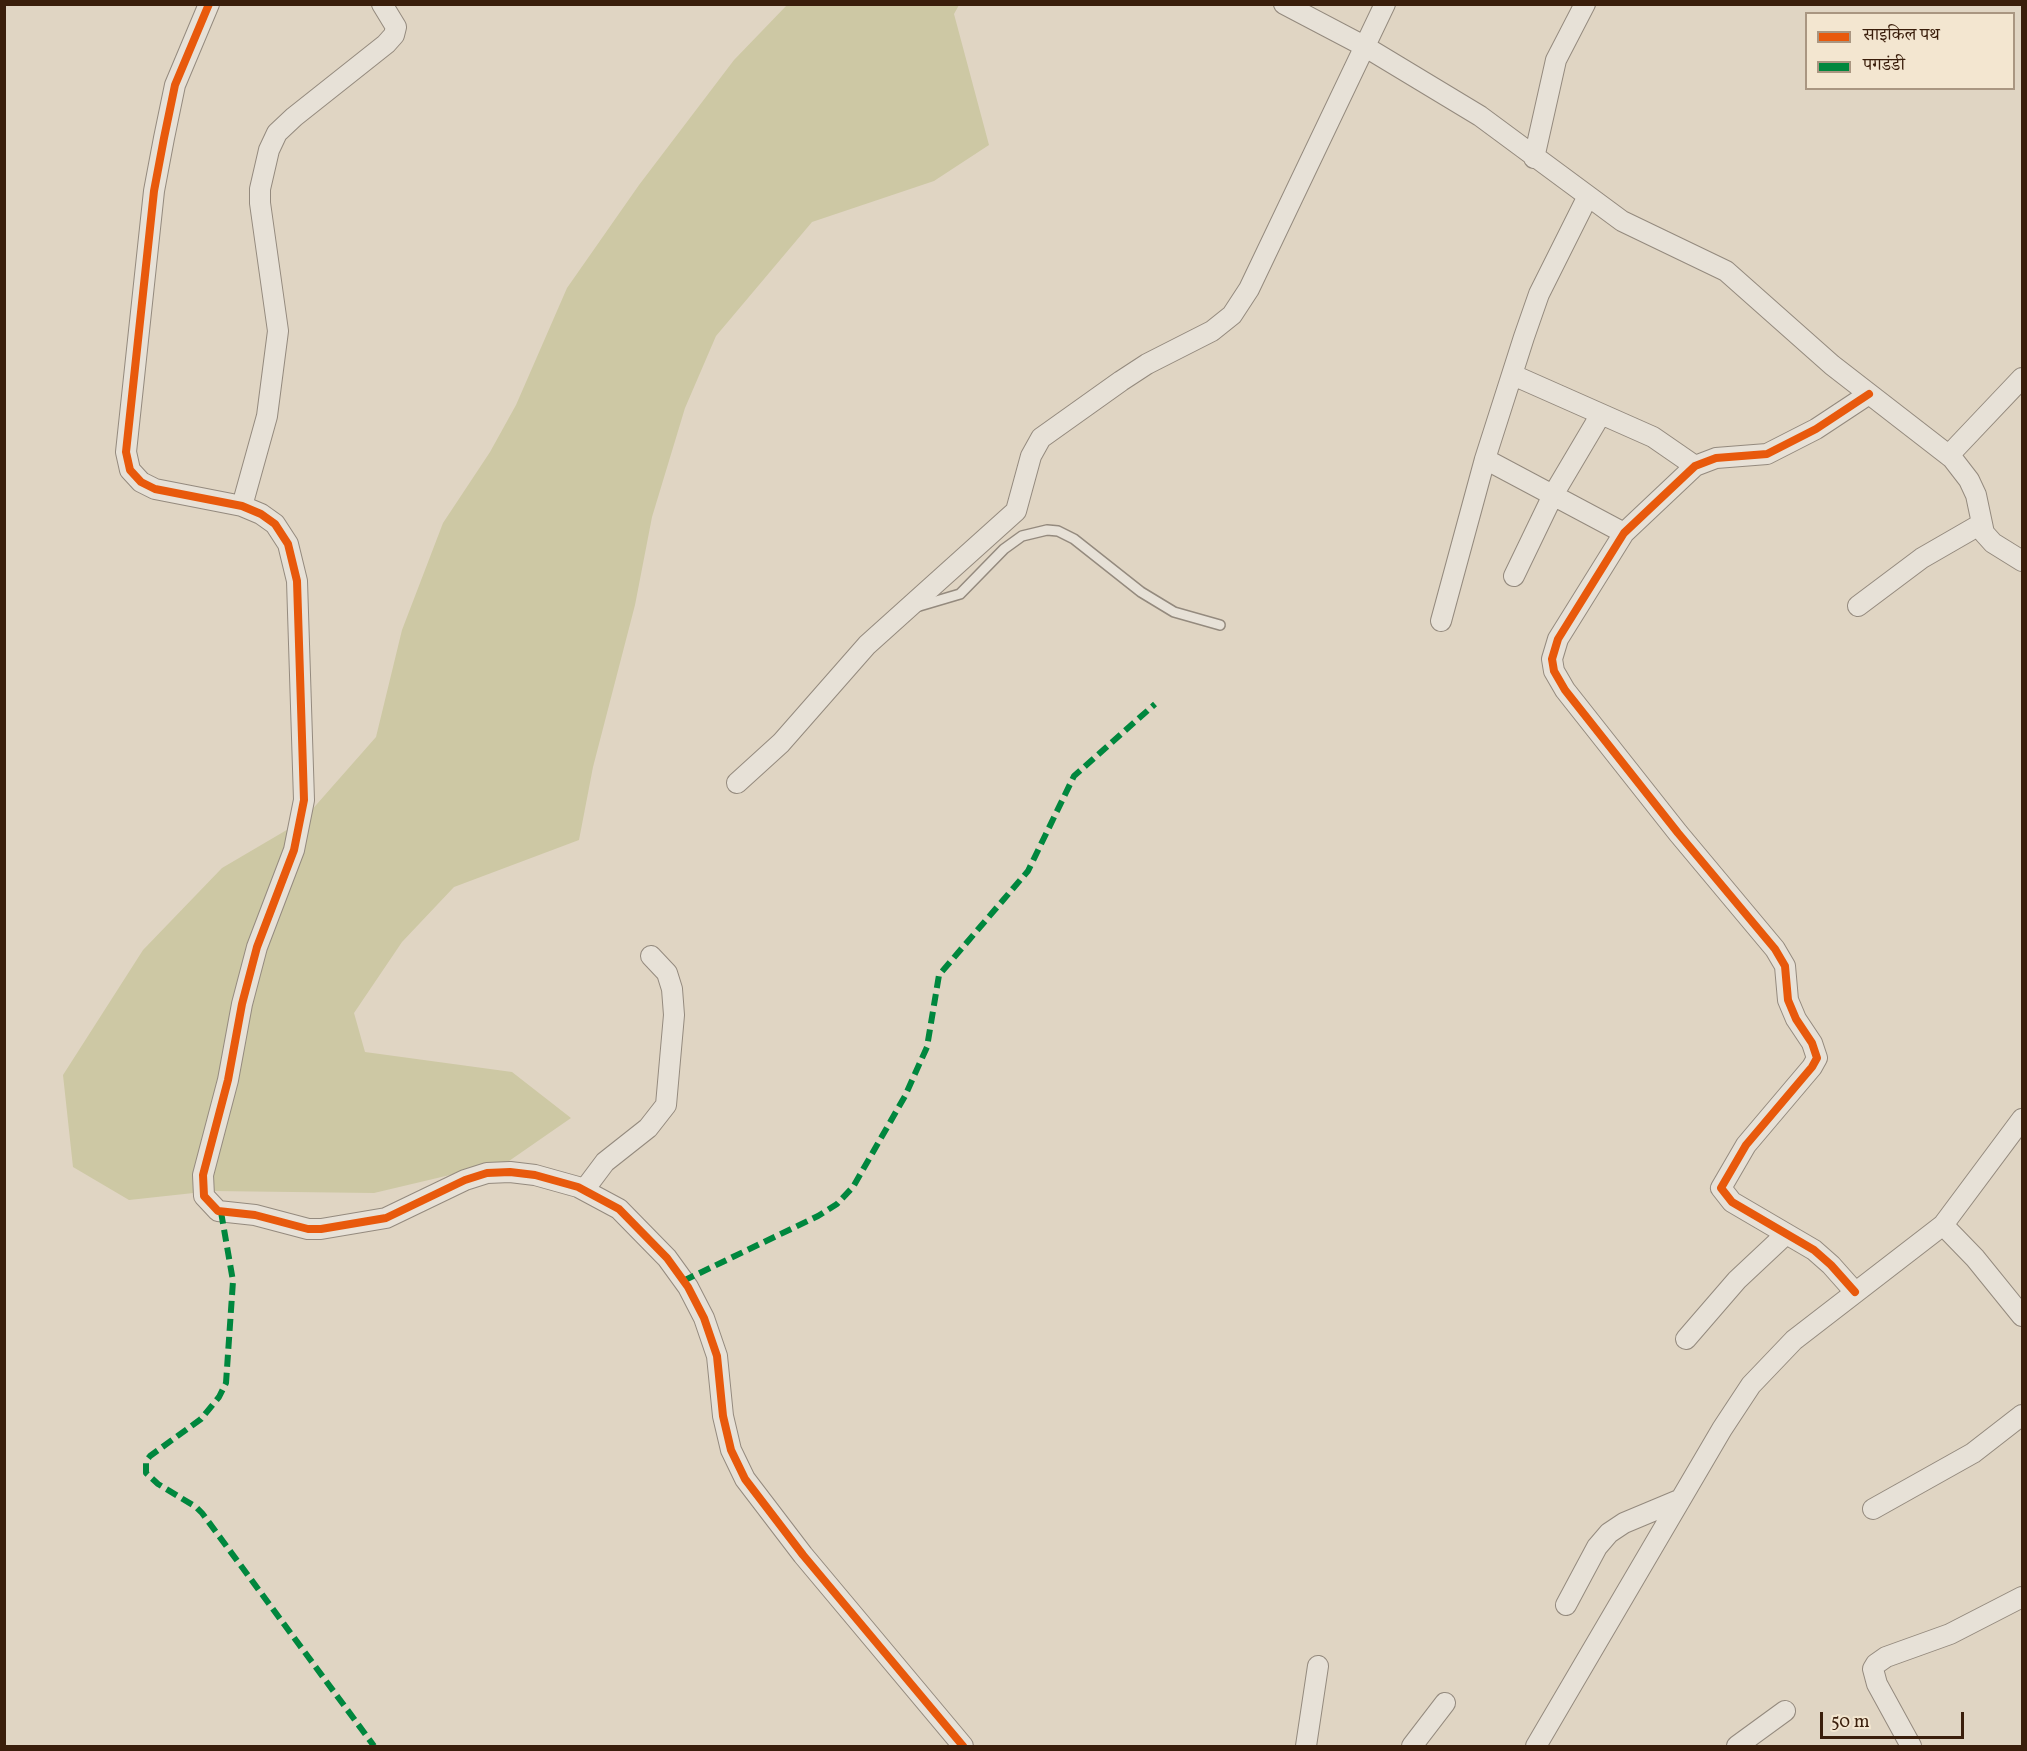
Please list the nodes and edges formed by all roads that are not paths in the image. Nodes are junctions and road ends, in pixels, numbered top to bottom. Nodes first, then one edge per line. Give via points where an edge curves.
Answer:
1 (209, 4) edge
2 (381, 4) edge
3 (1284, 4) edge
4 (1385, 4) edge
5 (1585, 4) edge
6 (1364, 46) junction
7 (1534, 158) junction
8 (1587, 198) junction
9 (1513, 375) junction
10 (2022, 378) edge
11 (1869, 394) junction
12 (1601, 414) junction
13 (1949, 455) junction
14 (1485, 459) junction
15 (1695, 466) junction
16 (1553, 495) junction
17 (242, 506) junction
18 (1981, 524) junction
19 (1624, 533) junction
20 (2022, 561) edge
21 (1514, 576) dead end
22 (1858, 606) dead end
23 (908, 609) junction
24 (1441, 621) dead end
25 (1220, 625) dead end
26 (737, 783) dead end
27 (651, 956) dead end
28 (2022, 1120) edge
29 (584, 1190) junction
30 (1943, 1226) junction
31 (1785, 1235) junction
32 (1855, 1292) junction
33 (2022, 1316) edge
34 (1686, 1339) dead end
35 (2022, 1415) edge
36 (1679, 1500) junction
37 (1873, 1509) dead end
38 (2022, 1598) edge
39 (1566, 1605) dead end
40 (1318, 1666) dead end
41 (1445, 1703) dead end
42 (1785, 1711) dead end
43 (963, 1746) edge
44 (1306, 1746) edge
45 (1412, 1746) edge
46 (1536, 1746) edge
47 (1737, 1746) edge
48 (1911, 1746) edge

1 - 17 street via 175,85 154,191 126,452 130,470 155,489
2 - 17 street via 396,27 394,35 294,117 278,133 269,150 260,203 278,331 267,416
3 - 6 street
4 - 6 street
5 - 7 street via 1556,60
6 - 7 street via 1480,116
6 - 23 street via 1254,278 1232,315 1212,331 1138,370 1041,438 1031,456 1016,511
7 - 8 street
8 - 9 street via 1539,294
8 - 11 street via 1622,221 1725,271
9 - 12 street
9 - 14 street
10 - 13 street
11 - 13 street
11 - 15 street via 1816,429 1767,454 1716,458
12 - 15 street via 1653,437
12 - 16 street
13 - 18 street via 1976,495
14 - 16 street
14 - 24 street
15 - 19 street
16 - 19 street
16 - 21 street
17 - 29 street via 275,524 288,544 297,581 304,800 294,850 257,947 245,993 228,1080 203,1174 204,1196 218,1211 255,1215 308,1229 386,1218 487,1173 535,1175
18 - 20 street via 1993,543
18 - 22 street via 1922,558
19 - 31 street via 1558,639 1552,659 1554,671 1565,690 1785,966 1788,1000 1817,1058 1746,1145 1721,1188 1732,1202
23 - 25 lane via 960,594 1004,549 1022,536 1047,530 1074,539 1141,592 1174,612
23 - 26 street via 867,645 781,743
27 - 29 street via 668,973 672,989 674,1016 666,1105 648,1128 605,1162
28 - 30 street
29 - 43 street via 619,1209 667,1258 688,1287 717,1356 723,1416 731,1450 744,1479 802,1555
30 - 32 street
30 - 33 street
31 - 32 street via 1814,1250
31 - 34 street via 1737,1280
32 - 36 street via 1794,1340 1751,1385
35 - 37 street via 1973,1453
36 - 39 street via 1610,1533 1597,1547
36 - 46 street
38 - 48 street via 1950,1634 1876,1664 1873,1670 1877,1684
40 - 44 street
41 - 45 street
42 - 47 street

